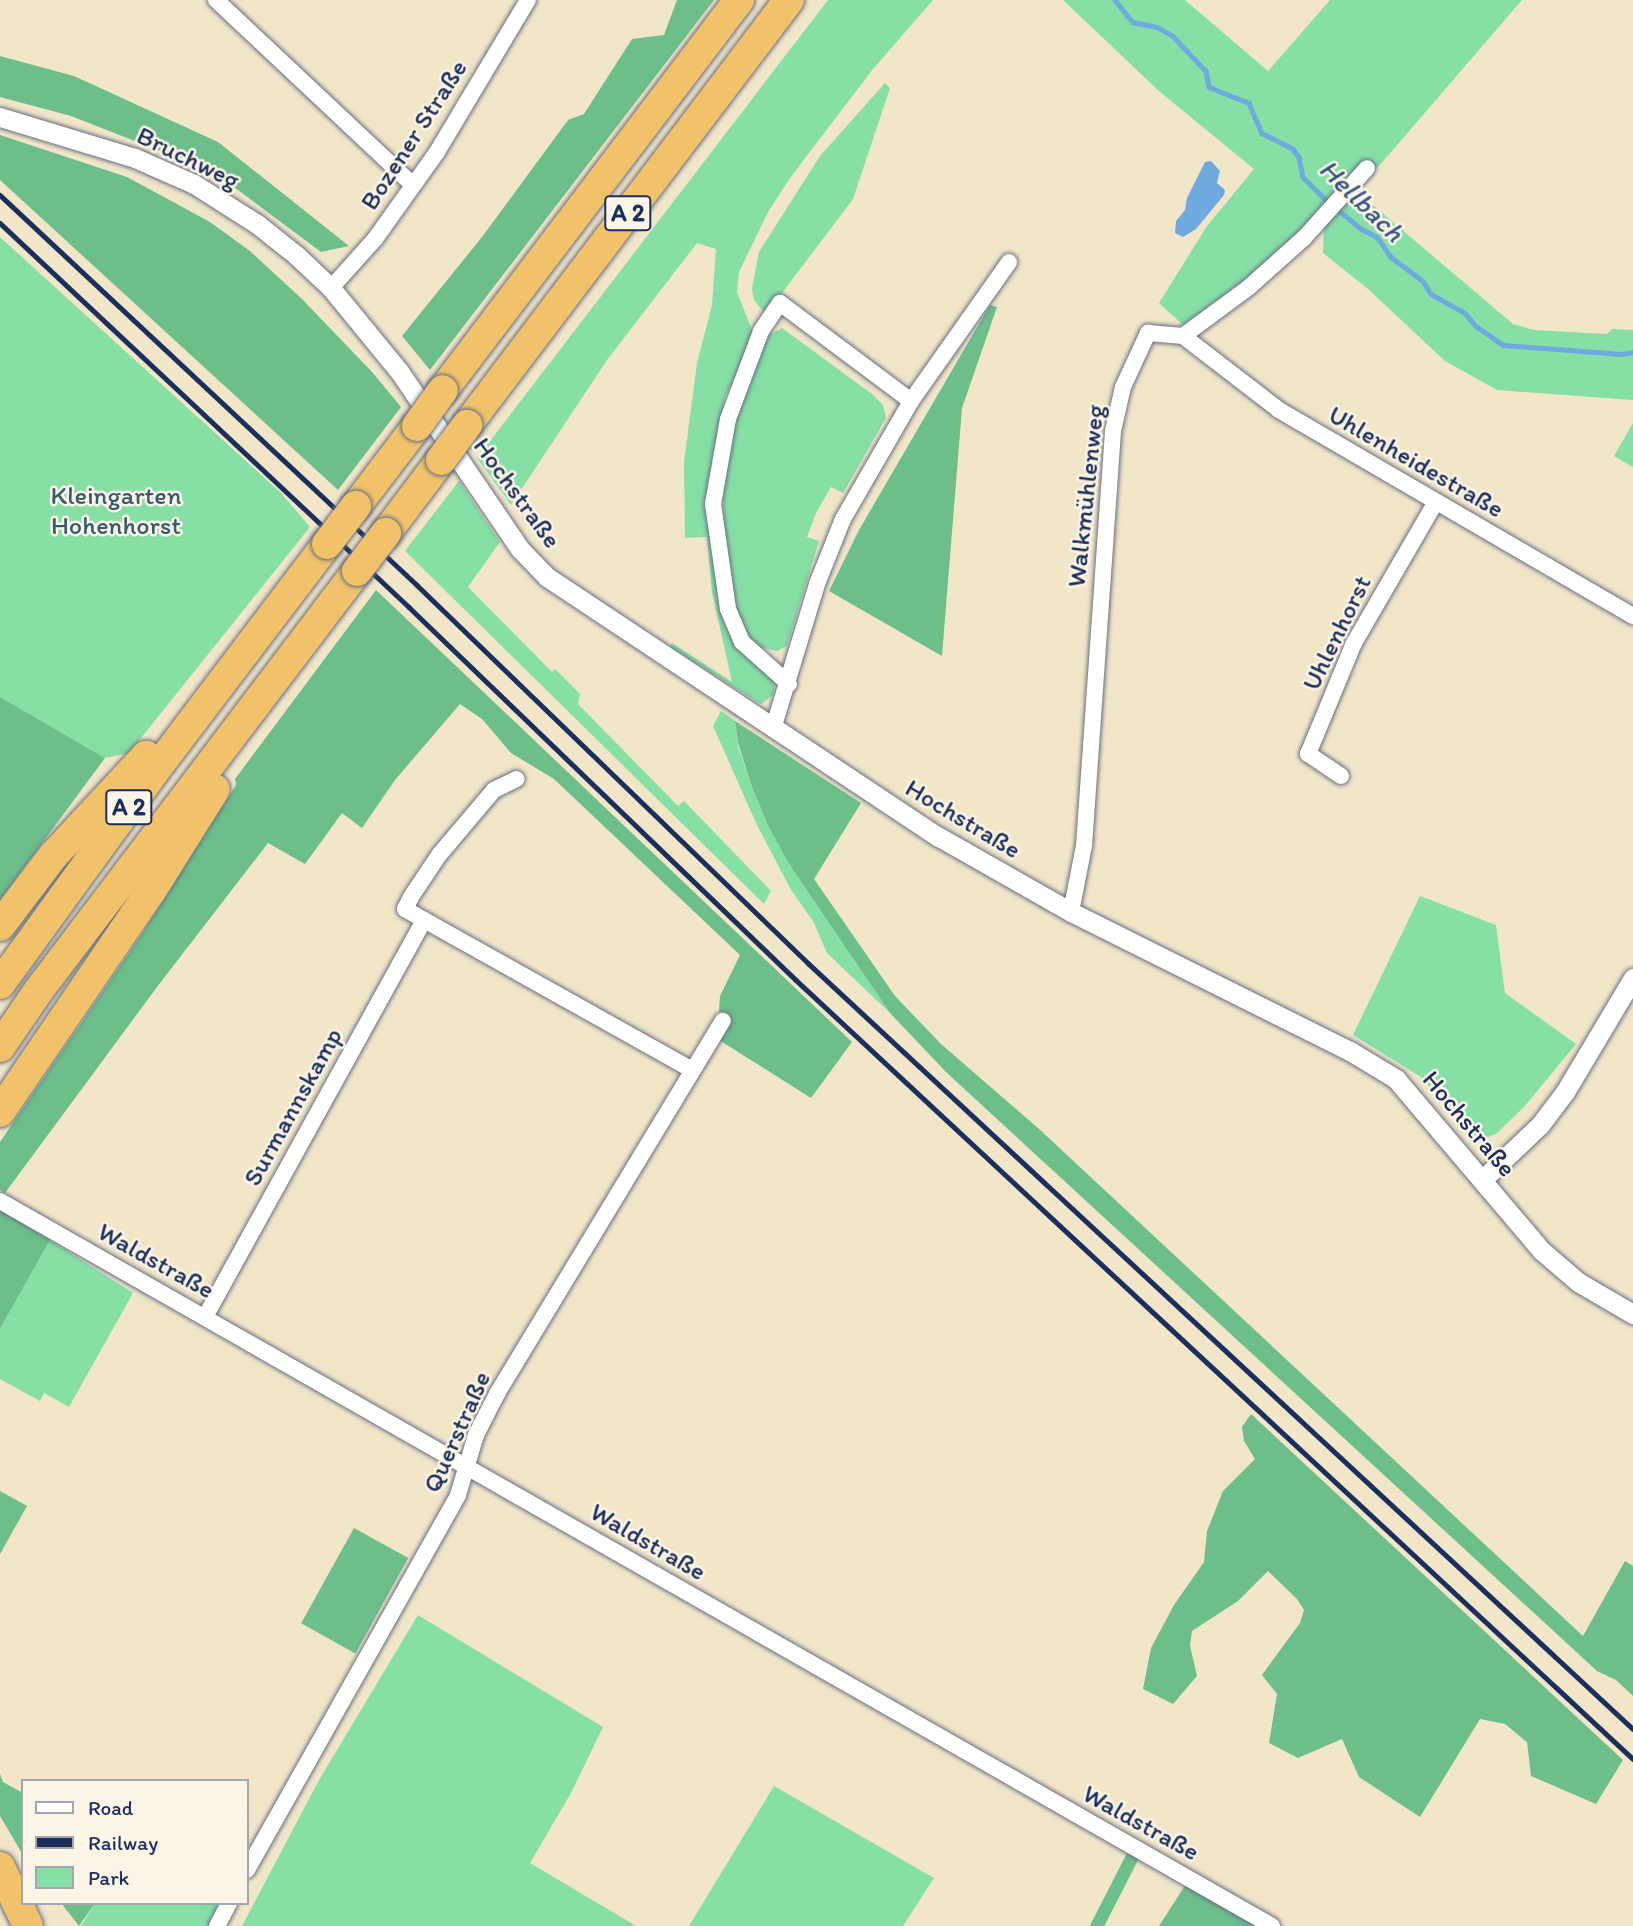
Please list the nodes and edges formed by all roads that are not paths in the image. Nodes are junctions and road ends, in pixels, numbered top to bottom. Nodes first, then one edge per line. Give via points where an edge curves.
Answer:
1 (216, 0) edge
2 (528, 0) edge
3 (739, 0) edge
4 (789, 0) edge
5 (0, 117) edge
6 (1367, 167) dead end
7 (413, 185) junction
8 (1009, 262) dead end
9 (331, 288) junction
10 (1183, 336) junction
11 (911, 401) junction
12 (1435, 503) junction
13 (1633, 616) edge
14 (261, 632) junction
15 (296, 653) junction
16 (789, 684) junction
17 (773, 729) junction
18 (1341, 776) dead end
19 (517, 779) dead end
20 (1071, 912) junction
21 (424, 920) junction
22 (0, 926) edge
23 (1633, 978) edge
24 (0, 984) edge
25 (723, 1021) dead end
26 (0, 1047) edge
27 (692, 1070) junction
28 (0, 1112) edge
29 (1482, 1180) junction
30 (0, 1201) edge
31 (1633, 1314) edge
32 (205, 1317) junction
33 (469, 1467) junction
34 (0, 1867) edge
35 (248, 1868) edge
36 (228, 1905) edge
37 (28, 1926) edge
38 (217, 1926) edge
39 (1272, 1926) edge

1 - 7 street
2 - 7 street, Bozener Straße
3 - 14 highway, A 2, bridge
4 - 15 highway, A 2, bridge
5 - 9 street, Bruchweg via 135,158 194,184 257,224
6 - 10 street via 1321,220 1248,288
7 - 9 street, Bozener Straße via 375,239
8 - 11 street
9 - 17 street, Hochstraße via 399,371 520,549 547,577
10 - 12 street, Uhlenheidestraße via 1279,410
10 - 20 street, Walkmühlenweg via 1148,333 1123,387 1113,431 1084,846
11 - 16 street via 843,519 817,584
11 - 16 street via 780,303 761,331 728,419 713,504 727,609 742,642
12 - 13 street, Uhlenheidestraße
12 - 18 street, Uhlenhorst via 1354,643 1308,754
14 - 22 highway via 236,643 148,753 53,856
14 - 24 highway, A 2
15 - 26 highway, A 2 via 39,989
15 - 28 highway via 284,694 198,814
16 - 17 street
17 - 20 street, Hochstraße via 939,837
19 - 21 street via 494,790 439,855 405,909
20 - 29 street, Hochstraße via 1379,1068 1412,1094
21 - 27 street
21 - 32 street, Surmannskamp
23 - 29 street via 1565,1092 1540,1125
25 - 27 street, Querstraße
27 - 33 street, Querstraße via 498,1392 476,1435
29 - 31 street, Hochstraße via 1542,1251 1578,1282
30 - 32 street, Waldstraße
32 - 33 street, Waldstraße
33 - 35 street, Querstraße via 458,1495
33 - 39 street, Waldstraße
34 - 37 highway
36 - 38 street

